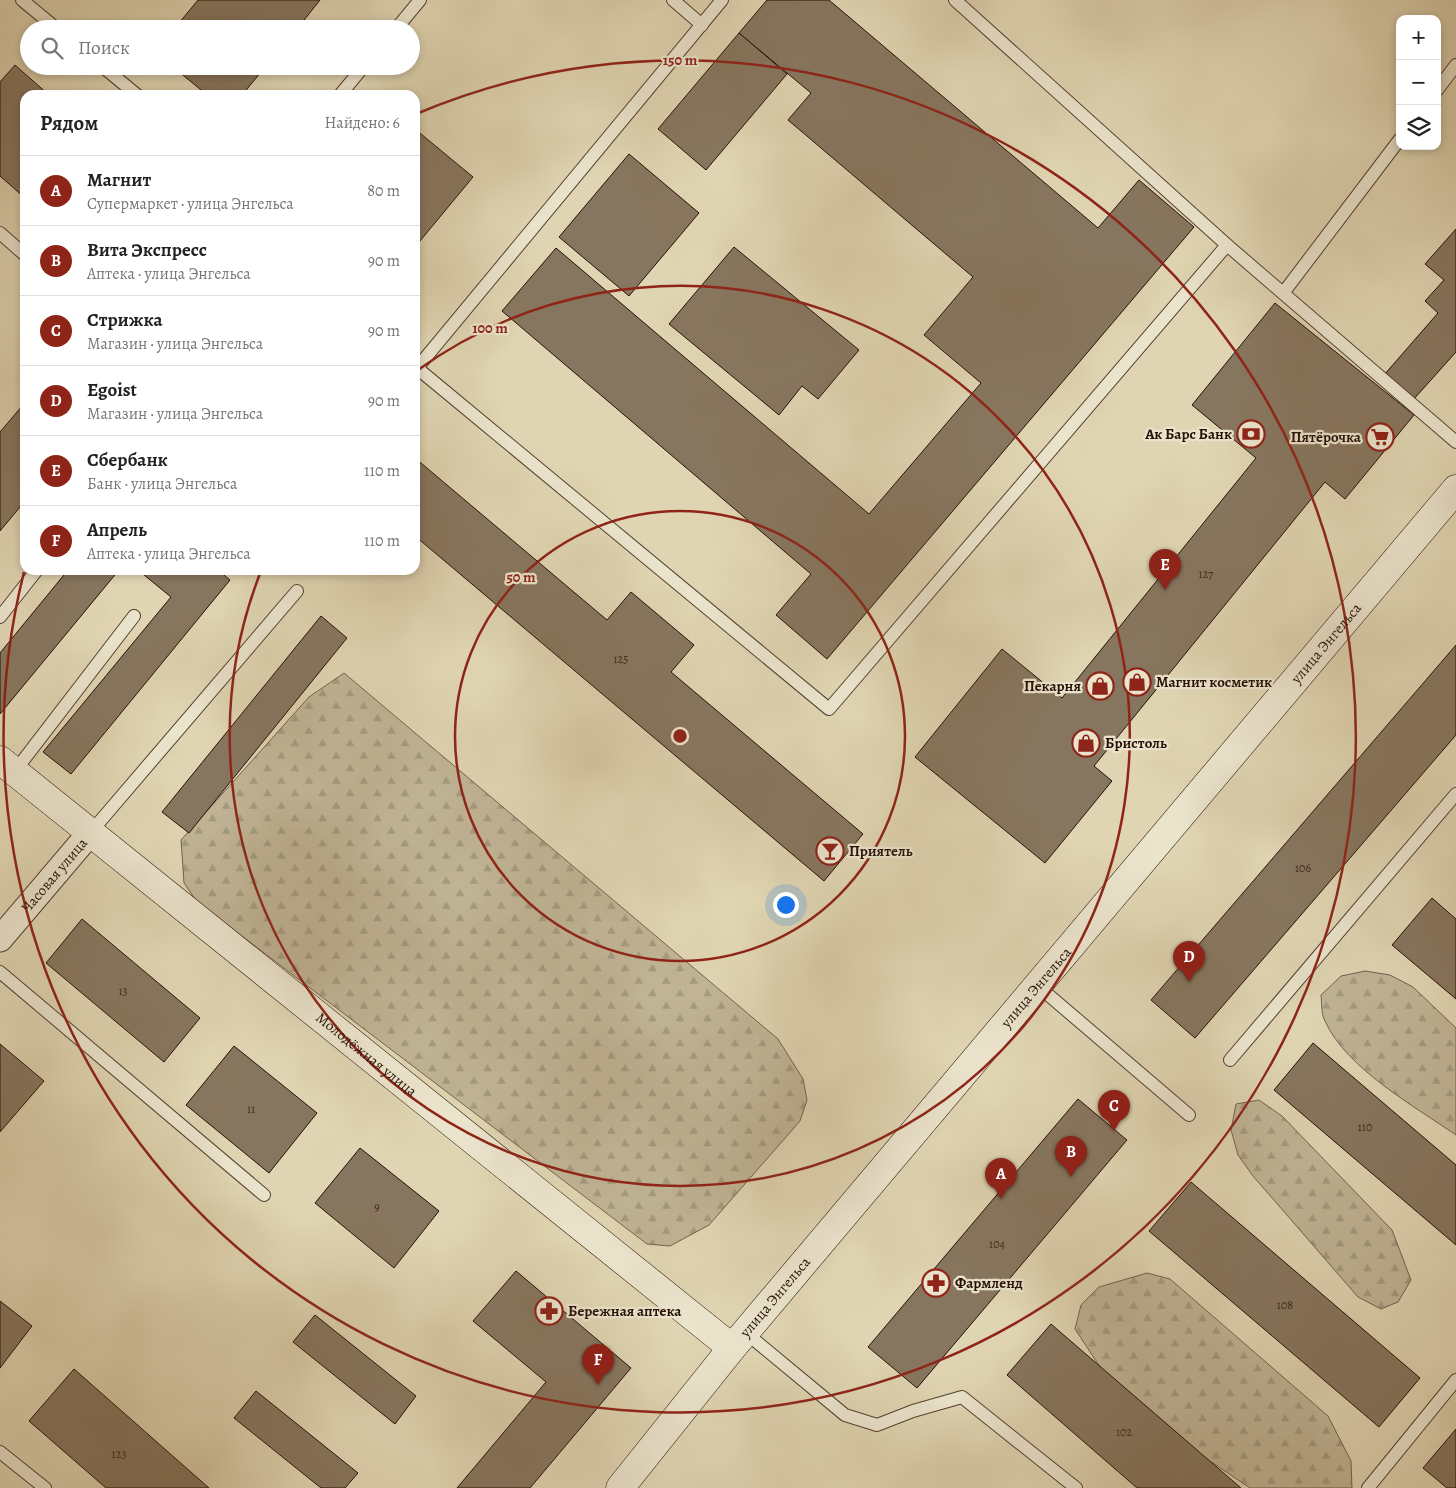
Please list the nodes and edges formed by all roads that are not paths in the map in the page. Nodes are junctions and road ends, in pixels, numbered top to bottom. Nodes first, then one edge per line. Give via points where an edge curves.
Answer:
1 (22, 0) edge
2 (420, 0) edge
3 (673, 0) edge
4 (722, 0) edge
5 (955, 0) edge
6 (46, 20) edge
7 (403, 20) edge
8 (702, 25) junction
9 (1456, 65) edge
10 (113, 75) edge
11 (357, 75) edge
12 (1441, 85) edge
13 (131, 90) edge
14 (344, 90) edge
15 (1396, 144) edge
16 (0, 233) edge
17 (1227, 245) junction
18 (20, 250) edge
19 (1284, 292) junction
20 (420, 364) edge
21 (420, 370) edge
22 (1456, 442) edge
23 (1456, 490) edge
24 (34, 575) edge
25 (297, 591) dead end
26 (134, 616) dead end
27 (0, 617) edge
28 (7, 766) edge
29 (1456, 794) edge
30 (90, 833) junction
31 (0, 939) edge
32 (0, 972) edge
33 (1038, 986) junction
34 (1230, 1060) dead end
35 (1189, 1115) dead end
36 (264, 1195) dead end
37 (739, 1341) junction
38 (1456, 1380) edge
39 (0, 1452) edge
40 (45, 1488) edge
41 (620, 1488) edge
42 (1076, 1488) edge
43 (1368, 1488) edge

1 - 6 lane
2 - 7 lane
3 - 8 lane
4 - 8 lane
5 - 17 lane
8 - 20 lane
9 - 12 lane
10 - 13 lane
11 - 14 lane
15 - 19 lane
16 - 18 lane
17 - 19 lane
17 - 21 lane via 829,709
19 - 22 lane
23 - 33 main road, улица Энгельса
24 - 27 lane
25 - 30 lane
26 - 28 lane
28 - 30 main road, Молодёжная улица
29 - 34 lane
30 - 31 street, Часовая улица
30 - 37 main road, Молодёжная улица
32 - 36 lane
33 - 35 lane
33 - 37 main road, улица Энгельса
37 - 41 main road, улица Энгельса
37 - 42 lane via 845,1415 877,1425 962,1397
38 - 43 lane
39 - 40 lane

